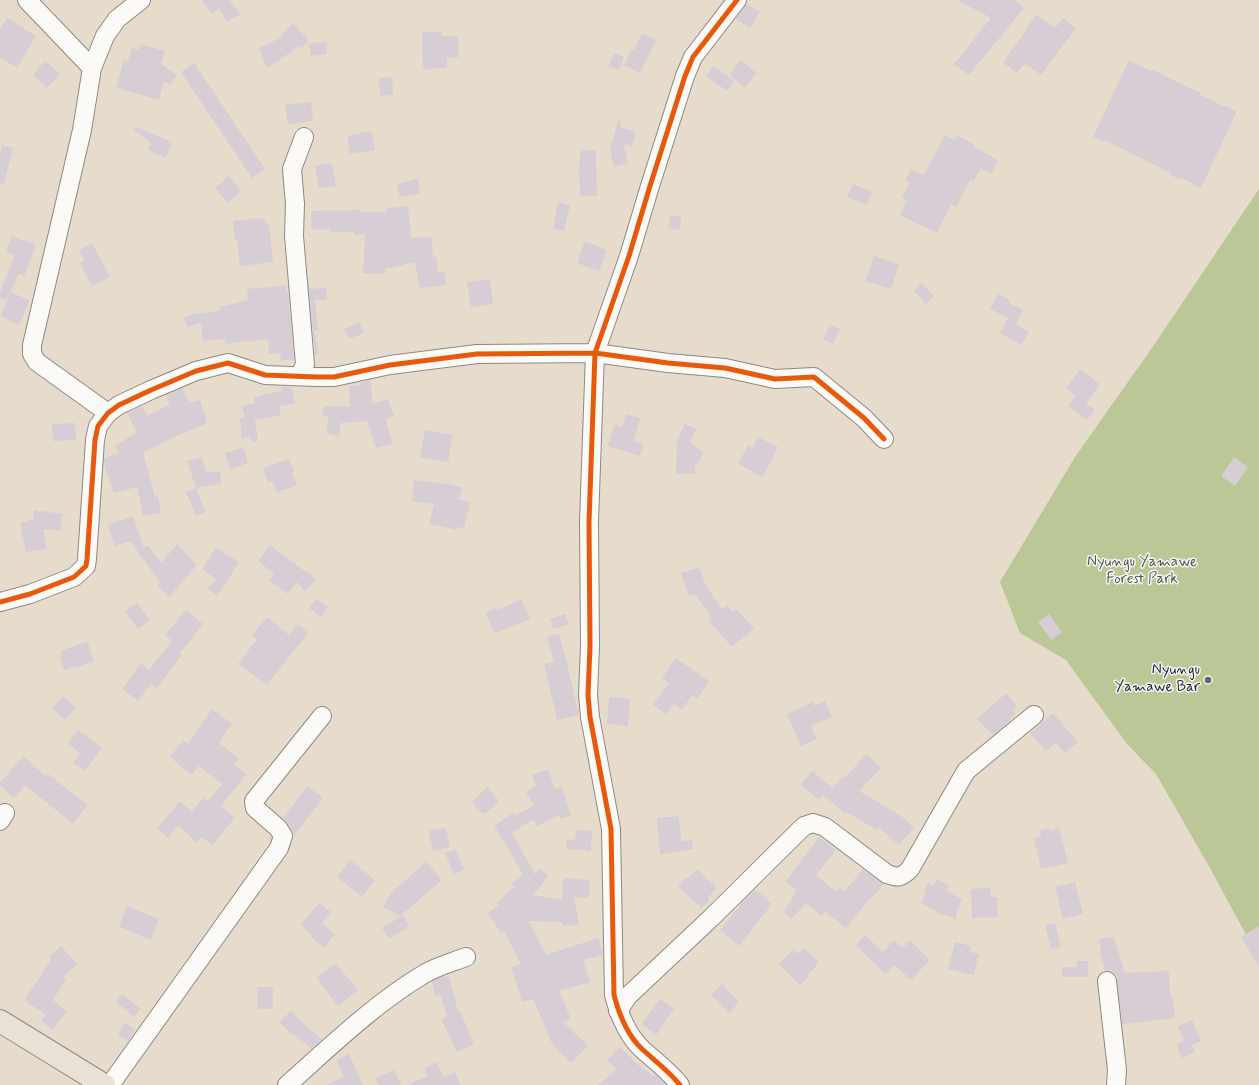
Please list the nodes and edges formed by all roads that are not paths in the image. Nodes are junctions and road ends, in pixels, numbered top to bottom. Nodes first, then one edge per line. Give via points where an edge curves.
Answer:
1 (27, 0) edge
2 (141, 0) edge
3 (737, 0) edge
4 (92, 68) junction
5 (304, 137) dead end
6 (595, 353) junction
7 (300, 376) junction
8 (108, 413) junction
9 (884, 439) dead end
10 (0, 602) edge
11 (1034, 715) dead end
12 (322, 716) dead end
13 (466, 957) dead end
14 (1106, 981) dead end
15 (618, 1011) junction
16 (0, 1021) edge
17 (104, 1085) edge
18 (110, 1085) edge
19 (287, 1085) edge
20 (680, 1085) edge
21 (1116, 1085) edge

1 - 4 street
2 - 4 street via 117,19 105,36
3 - 6 street via 693,57 685,76 629,256
4 - 8 street via 82,130 32,354 37,362
5 - 7 street via 292,169 294,236 305,364
6 - 7 street via 477,354 390,365 334,377
6 - 9 street via 725,368 775,379 814,377 864,418
6 - 15 street via 588,695 591,725 611,830 614,994
7 - 8 street via 265,375 228,363 196,371 169,382 118,405
8 - 10 street via 98,426 95,440 86,566 74,577 58,584
11 - 15 street via 966,771 910,869 904,875 895,877 887,874 825,827 813,823 804,826 628,996
12 - 18 street via 254,802 255,808 278,828 283,836 279,848
13 - 19 street via 425,973 384,1001
14 - 21 street via 1117,1070
15 - 20 street via 634,1041
16 - 17 main road

